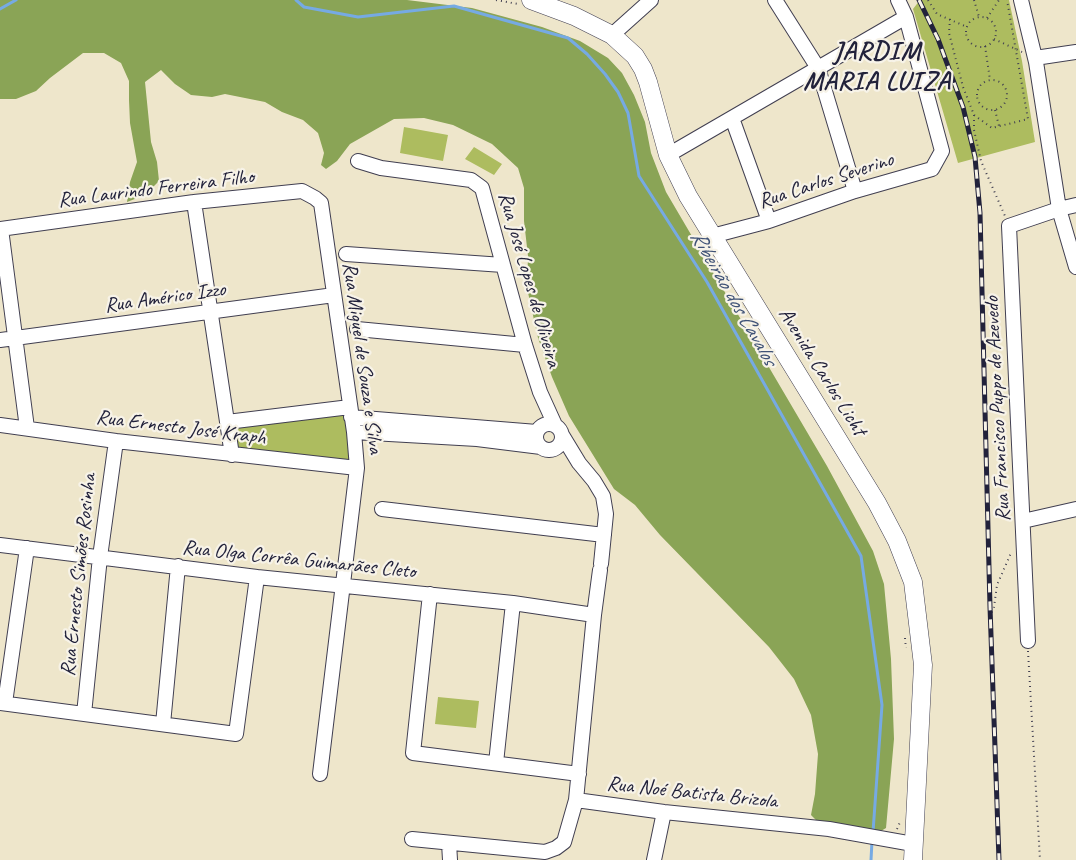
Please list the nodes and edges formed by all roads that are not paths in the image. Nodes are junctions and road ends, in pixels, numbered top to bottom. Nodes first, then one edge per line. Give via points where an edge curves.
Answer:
1 (651, 0) edge
2 (775, 0) edge
3 (898, 0) edge
4 (1021, 0) edge
5 (526, 2) edge
6 (906, 17) junction
7 (612, 35) junction
8 (1076, 52) edge
9 (1035, 58) junction
10 (818, 68) junction
11 (732, 118) junction
12 (668, 155) junction
13 (358, 161) dead end
14 (855, 191) junction
15 (315, 198) joint
16 (194, 202) junction
17 (1076, 205) edge
18 (1059, 209) junction
19 (768, 221) junction
20 (1, 229) edge
21 (712, 236) junction
22 (346, 254) dead end
23 (503, 265) junction
24 (1076, 267) edge
25 (334, 295) junction
26 (210, 312) junction
27 (357, 329) dead end
28 (15, 339) junction
29 (0, 340) edge
30 (525, 345) junction
31 (350, 412) junction
32 (227, 422) junction
33 (0, 425) edge
34 (27, 428) junction
35 (354, 432) junction
36 (551, 433) junction
37 (116, 441) junction
38 (232, 455) junction
39 (357, 468) junction
40 (1076, 508) edge
41 (382, 509) dead end
42 (1023, 521) junction
43 (604, 535) junction
44 (0, 545) edge
45 (27, 548) junction
46 (100, 557) junction
47 (178, 566) junction
48 (257, 577) junction
49 (344, 586) junction
50 (430, 594) junction
51 (513, 603) junction
52 (594, 615) junction
53 (1028, 641) road end
54 (3, 703) edge
55 (84, 714) junction
56 (162, 724) junction
57 (496, 763) junction
58 (320, 774) dead end
59 (579, 774) junction
60 (576, 800) junction
61 (664, 812) junction
62 (412, 839) dead end
63 (449, 843) junction
64 (903, 846) edge
65 (544, 856) edge
66 (450, 860) edge
67 (654, 860) edge

1 - 7 street
2 - 10 street
3 - 6 street
4 - 9 street
5 - 7 main road, Avenida Carlos Licht via 574,16
6 - 10 street
6 - 14 street, Rua Carlos Severino via 942,151 932,169
7 - 12 main road, Avenida Carlos Licht via 643,69
8 - 9 street
9 - 18 street
10 - 11 street
10 - 14 street
11 - 12 street
11 - 19 street
12 - 21 main road, Avenida Carlos Licht
13 - 23 street, Rua José Lopes de Oliveira via 380,168 477,183 482,188
14 - 19 street, Rua Carlos Severino
15 - 16 street, Rua Laurindo Ferreira Filho via 302,192
15 - 25 street, Rua Miguel de Souza e Silva via 321,203
16 - 20 street, Rua Laurindo Ferreira Filho
16 - 26 street
17 - 18 street
18 - 24 street
18 - 42 street, Rua Francisco Puppo de Azevedo via 1009,226
19 - 21 street, Rua Carlos Severino
20 - 28 street
21 - 64 main road, Avenida Carlos Licht via 877,503 913,582 923,665
22 - 23 street
23 - 30 street, Rua José Lopes de Oliveira
25 - 26 street, Rua Américo Izzo
25 - 31 street, Rua Miguel de Souza e Silva
26 - 28 street, Rua Américo Izzo
26 - 32 street
27 - 30 street
28 - 29 street, Rua Américo Izzo
28 - 34 street
30 - 36 street, Rua José Lopes de Oliveira
31 - 32 street
31 - 35 street, Rua Miguel de Souza e Silva
31 - 36 street
32 - 38 street
33 - 34 street, Rua Ernesto José Kraph
34 - 37 street, Rua Ernesto José Kraph
35 - 36 street, Rua José Lopes de Oliveira via 477,439 541,447 536,440
35 - 39 street, Rua Miguel de Souza e Silva
36 - 43 street via 594,481 603,496 606,514
37 - 38 street, Rua Ernesto José Kraph
37 - 46 street, Rua Ernesto Simões Rosinha
38 - 39 street, Rua Ernesto José Kraph
39 - 49 street, Rua Miguel de Souza e Silva
40 - 42 street
41 - 43 street
42 - 53 street, Rua Francisco Puppo de Azevedo
43 - 52 street, Rua Noé Batista Brizola
44 - 45 street, Rua Olga Corrêa Guimarães Cleto
45 - 46 street, Rua Olga Corrêa Guimarães Cleto
45 - 54 street
46 - 47 street, Rua Olga Corrêa Guimarães Cleto
46 - 55 street, Rua Ernesto Simões Rosinha
47 - 48 street, Rua Olga Corrêa Guimarães Cleto
47 - 56 street
48 - 49 street, Rua Olga Corrêa Guimarães Cleto
48 - 56 street via 236,734
49 - 50 street, Rua Olga Corrêa Guimarães Cleto
49 - 58 street, Rua Miguel de Souza e Silva
50 - 51 street, Rua Olga Corrêa Guimarães Cleto
50 - 57 street via 413,752
51 - 52 street, Rua Olga Corrêa Guimarães Cleto
51 - 57 street
52 - 59 street, Rua Noé Batista Brizola
54 - 55 street
55 - 56 street
57 - 59 street
59 - 60 street, Rua Noé Batista Brizola
60 - 61 street, Rua Noé Batista Brizola
60 - 65 street via 564,842
61 - 64 street, Rua Noé Batista Brizola via 829,828
61 - 67 street
62 - 63 street
63 - 65 street
63 - 66 street

